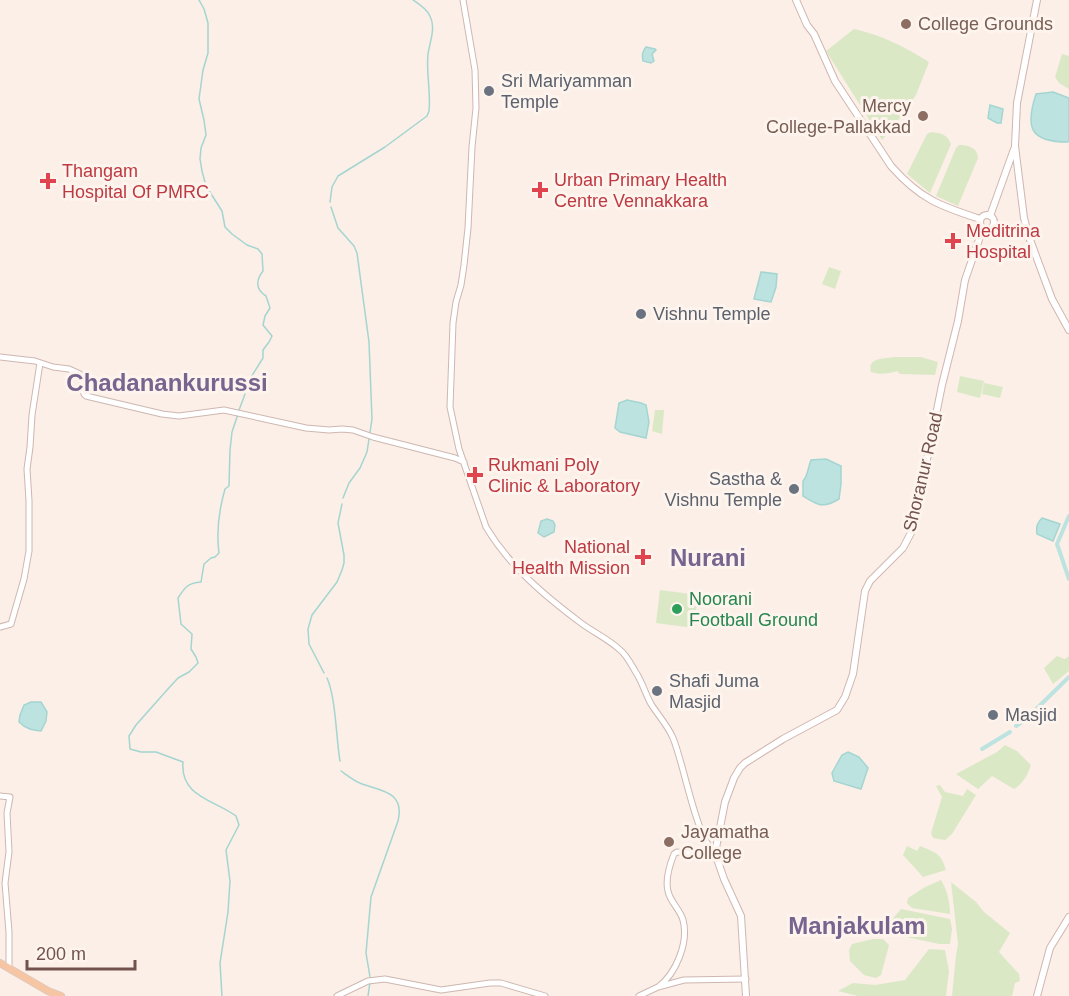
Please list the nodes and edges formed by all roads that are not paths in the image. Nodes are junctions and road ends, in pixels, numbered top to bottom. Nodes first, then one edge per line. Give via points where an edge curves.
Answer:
1 (463, 0) edge
2 (796, 0) edge
3 (1037, 0) edge
4 (1015, 146) junction
5 (990, 216) junction
6 (980, 219) junction
7 (993, 226) junction
8 (983, 228) junction
9 (1029, 237) junction
10 (1069, 330) edge
11 (0, 357) edge
12 (40, 363) junction
13 (464, 462) junction
14 (0, 627) edge
15 (0, 796) edge
16 (714, 849) junction
17 (1069, 917) edge
18 (0, 963) edge
19 (9, 968) junction
20 (744, 979) junction
21 (658, 987) junction
22 (61, 996) edge
23 (337, 996) edge
24 (545, 996) edge
25 (639, 996) edge
26 (745, 996) edge
27 (1037, 996) edge

1 - 13 street via 477,108 464,265 453,323 450,407
2 - 6 main road via 835,81 891,166 931,201
3 - 4 main road via 1017,103
4 - 5 main road
4 - 9 main road
5 - 6 main road
5 - 7 main road
6 - 8 main road
7 - 8 main road
7 - 9 main road
8 - 16 main road, Shoranur Road via 965,280 913,529 903,548 865,591 853,674 845,697 837,710 760,752 740,768 725,802
9 - 10 main road via 1052,299
11 - 12 street
12 - 13 street via 80,374 84,394 102,400 178,416 224,410 290,426 353,430
12 - 14 street via 27,469 27,568 11,624
13 - 16 street via 486,527 511,563 555,604 621,650 636,673 672,737 705,840
15 - 19 street via 10,797 5,883
16 - 20 main road via 741,916
16 - 21 street via 702,854 674,854 667,890 682,918 684,940 675,966
17 - 27 main road via 1050,948
18 - 19 main road
19 - 22 main road
20 - 21 street via 684,980
20 - 26 main road
21 - 25 street
23 - 24 street via 370,981 394,980 441,990 501,983

